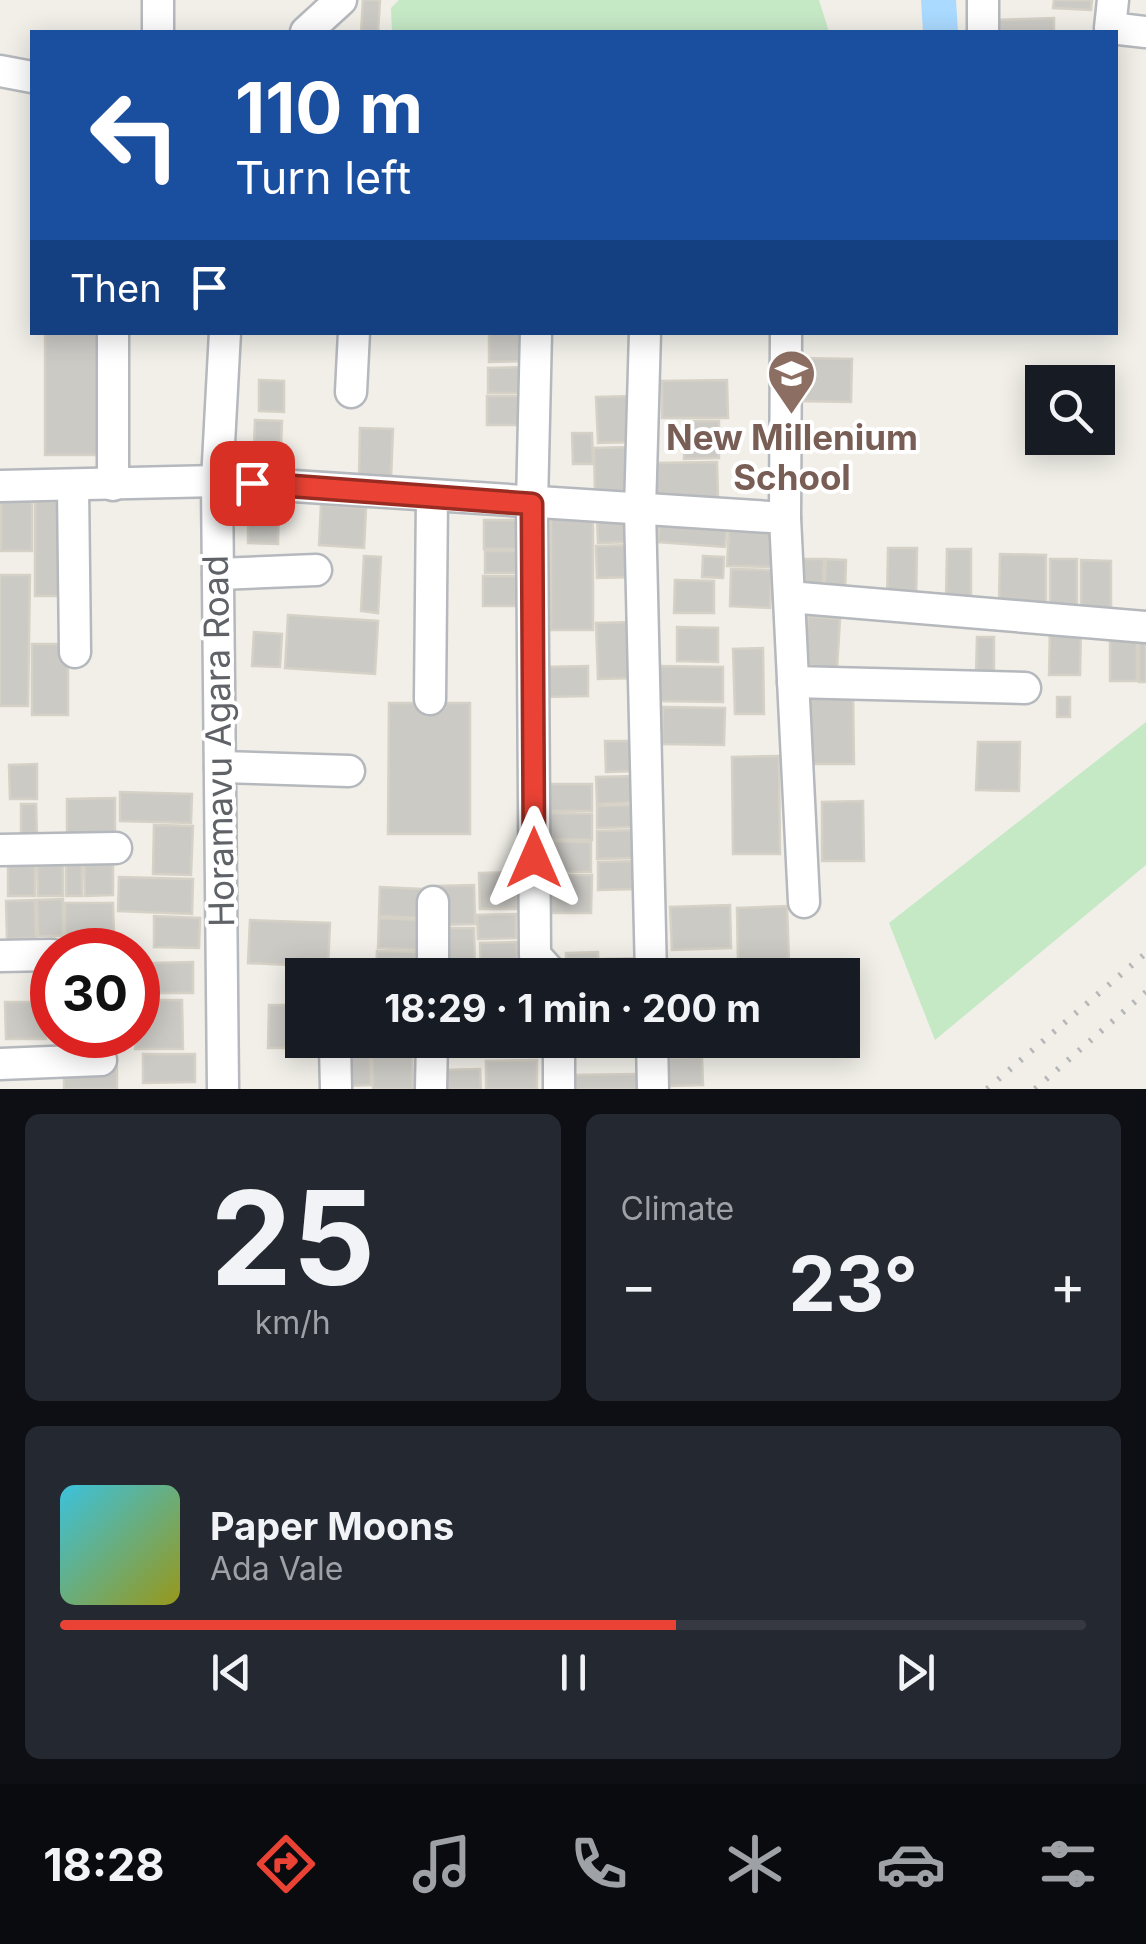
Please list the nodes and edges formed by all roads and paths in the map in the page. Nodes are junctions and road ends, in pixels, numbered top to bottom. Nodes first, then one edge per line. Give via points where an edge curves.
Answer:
1 (158, 0) edge
2 (341, 0) edge
3 (983, 0) edge
4 (1113, 0) edge
5 (158, 30) edge
6 (308, 30) edge
7 (983, 30) edge
8 (1146, 32) edge
9 (0, 71) edge
10 (30, 77) edge
11 (114, 335) edge
12 (226, 335) edge
13 (354, 335) edge
14 (536, 335) edge
15 (645, 335) edge
16 (786, 335) edge
17 (351, 392) dead end
18 (217, 480) junction
19 (112, 485) junction
20 (0, 486) edge
21 (73, 487) junction
22 (432, 496) junction
23 (532, 504) junction
24 (640, 510) junction
25 (785, 518) junction
26 (316, 570) dead end
27 (218, 574) junction
28 (789, 597) junction
29 (1146, 626) edge
30 (76, 652) dead end
31 (793, 682) junction
32 (1025, 688) dead end
33 (430, 699) dead end
34 (220, 767) junction
35 (349, 771) dead end
36 (116, 848) dead end
37 (0, 850) edge
38 (434, 902) dead end
39 (804, 902) dead end
40 (30, 955) edge
41 (0, 956) edge
42 (433, 958) edge
43 (538, 958) edge
44 (651, 958) edge
45 (335, 1058) edge
46 (432, 1058) edge
47 (559, 1058) edge
48 (652, 1058) edge
49 (102, 1060) dead end
50 (0, 1064) edge
51 (223, 1089) edge
52 (336, 1089) edge
53 (431, 1089) edge
54 (559, 1089) edge
55 (653, 1089) edge

1 - 5 street
2 - 6 street
3 - 7 street
4 - 8 street via 1110,28
9 - 10 street
11 - 19 street
12 - 18 street, Horamavu Agara Road
13 - 17 street
14 - 23 street
15 - 24 street
16 - 25 street
18 - 19 street
18 - 22 street
18 - 27 street, Horamavu Agara Road
19 - 21 street
20 - 21 street
21 - 30 street
22 - 23 street
22 - 33 street
23 - 24 street
23 - 43 street
24 - 25 street
24 - 44 street
25 - 28 street
26 - 27 street
27 - 34 street, Horamavu Agara Road
28 - 29 street
28 - 31 street
31 - 32 street
31 - 39 street
34 - 35 street
34 - 51 street, Horamavu Agara Road
36 - 37 street
38 - 42 street
40 - 41 street
45 - 52 street
46 - 53 street
47 - 54 street
48 - 55 street
49 - 50 street

